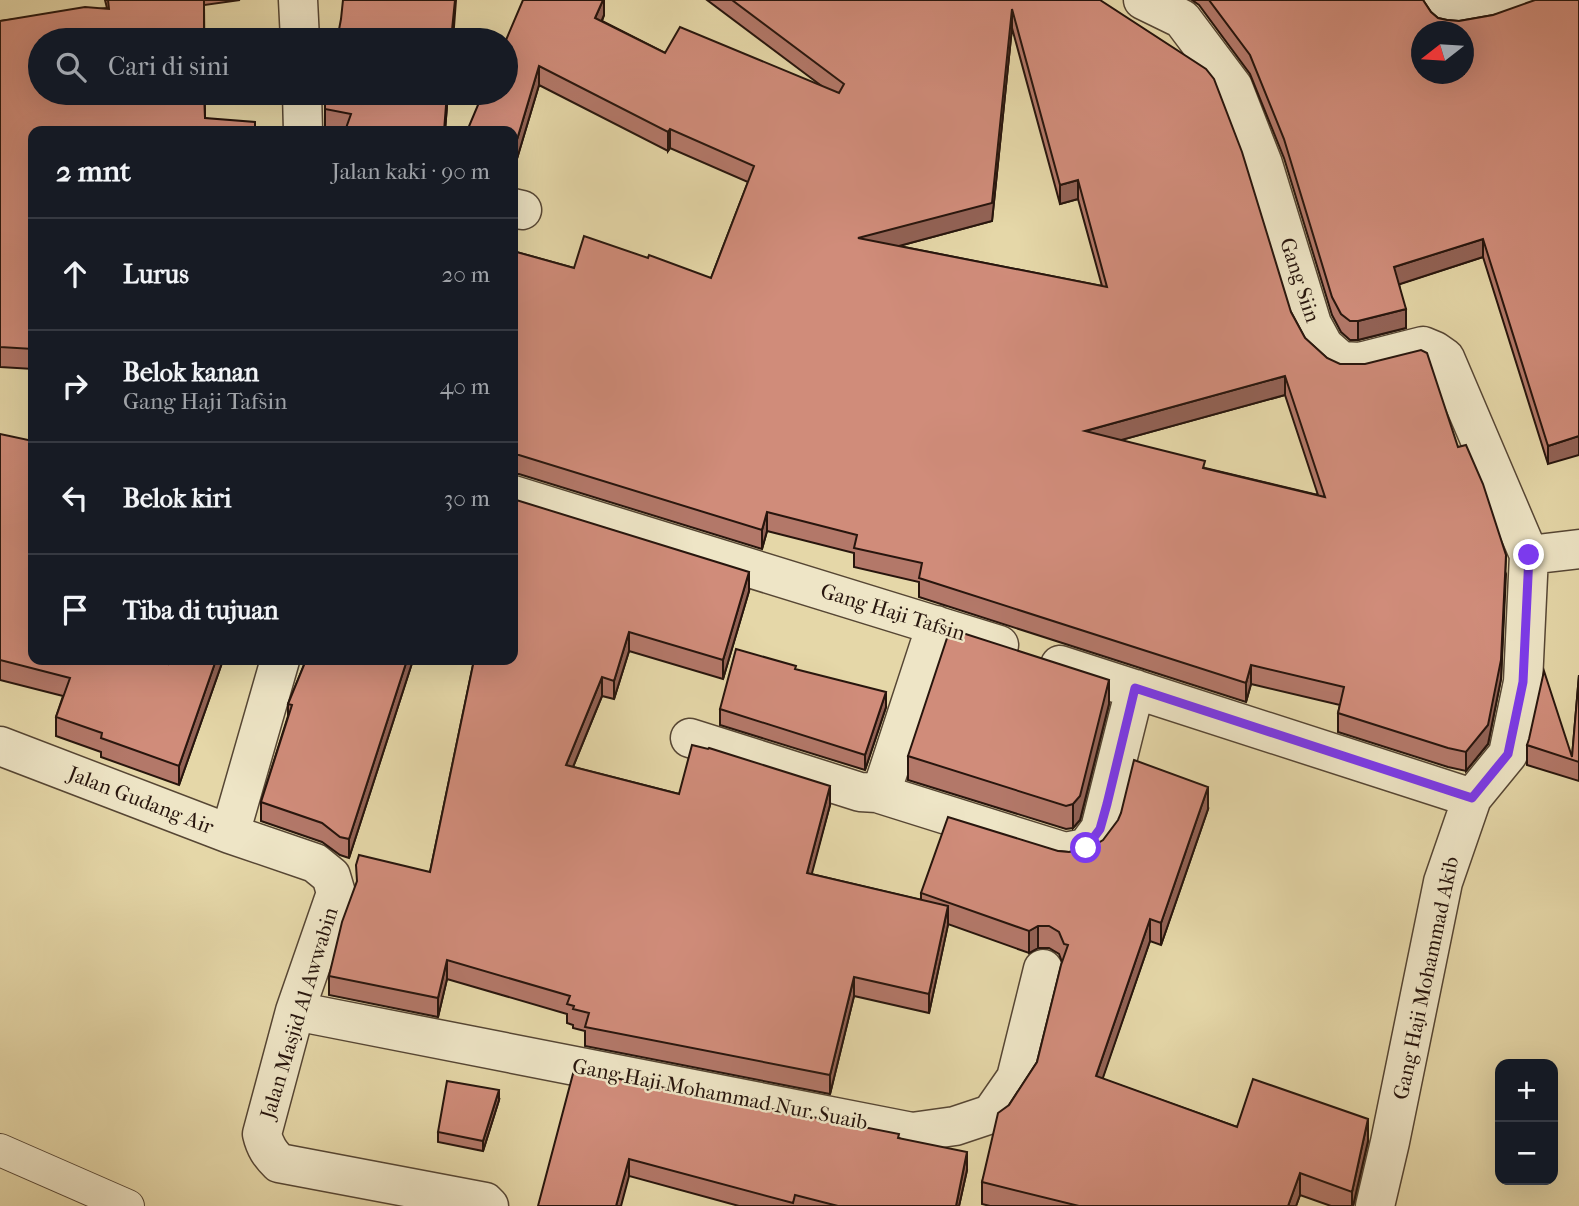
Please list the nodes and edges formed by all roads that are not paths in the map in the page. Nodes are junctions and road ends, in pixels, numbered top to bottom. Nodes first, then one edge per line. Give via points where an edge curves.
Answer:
1 (298, 0) edge
2 (1143, 0) edge
3 (1440, 0) edge
4 (1525, 0) edge
5 (1189, 9) edge
6 (299, 28) edge
7 (302, 105) edge
8 (303, 126) edge
9 (518, 497) edge
10 (1579, 549) edge
11 (1529, 555) junction
12 (936, 625) junction
13 (279, 665) edge
14 (1135, 688) junction
15 (690, 738) dead end
16 (0, 746) edge
17 (877, 793) junction
18 (1472, 798) junction
19 (230, 834) junction
20 (1043, 968) dead end
21 (295, 1011) junction
22 (0, 1150) edge
23 (128, 1206) edge
24 (489, 1206) edge
25 (1375, 1206) edge

1 - 6 street
2 - 5 street, Gang Siin
3 - 4 street via 1448,17 1457,18
5 - 11 street, Gang Siin via 1233,88 1263,164 1312,324 1324,346 1341,361 1360,362 1423,346 1445,358
7 - 8 street
9 - 12 street, Gang Haji Tafsin
10 - 11 street
11 - 18 street, Gang Haji Mohammad Akib via 1523,682 1508,754
12 - 14 street, Gang Haji Tafsin
12 - 17 street via 884,784
13 - 19 street, Jalan Gudang Air
14 - 17 street via 1100,829 1086,848 1065,852
14 - 18 street, Gang Haji Tafsin
15 - 17 street via 860,792
16 - 19 street, Jalan Gudang Air
18 - 25 street, Gang Haji Mohammad Akib via 1443,882
19 - 21 street, Jalan Masjid Al Awwabin via 315,863 331,876 336,893
20 - 21 street, Gang Haji Mohammad Nur. Suaib via 1016,1078 992,1114 955,1126 912,1132
21 - 24 street, Jalan Masjid Al Awwabin via 262,1134 270,1155 279,1163
22 - 23 lane

